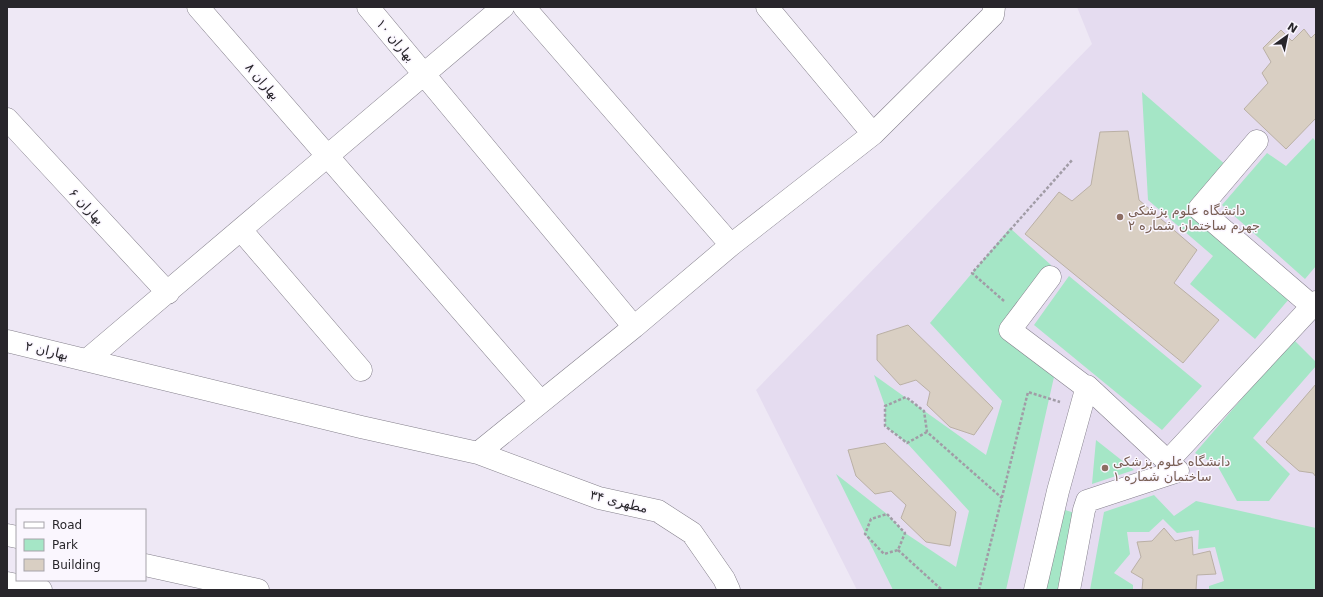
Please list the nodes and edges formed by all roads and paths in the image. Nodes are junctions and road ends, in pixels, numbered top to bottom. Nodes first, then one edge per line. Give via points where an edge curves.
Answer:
1 (198, 7) edge
2 (368, 7) edge
3 (503, 7) edge
4 (524, 7) edge
5 (768, 7) edge
6 (994, 7) edge
7 (424, 73) junction
8 (7, 119) edge
9 (873, 134) junction
10 (1257, 141) dead end
11 (328, 156) junction
12 (1073, 159) dead end
13 (241, 230) junction
14 (731, 245) junction
15 (1050, 276) dead end
16 (168, 293) junction
17 (1314, 304) edge
18 (1021, 316) junction
19 (634, 327) junction
20 (7, 341) edge
21 (87, 360) junction
22 (361, 370) dead end
23 (1087, 388) junction
24 (541, 402) junction
25 (1080, 410) junction
26 (927, 432) junction
27 (478, 453) junction
28 (1168, 461) junction
29 (1058, 491) junction
30 (1002, 498) junction
31 (1087, 500) junction
32 (898, 550) junction
33 (146, 565) edge
34 (7, 583) edge
35 (41, 590) edge
36 (258, 590) edge
37 (729, 590) edge
38 (942, 590) edge
39 (979, 590) edge
40 (1035, 590) edge
41 (1069, 590) edge

1 - 11 street, بهاران ۸
2 - 7 street, بهاران ۱۰
3 - 7 street
4 - 14 street
5 - 9 street
6 - 9 street via 993,15
7 - 11 street
7 - 19 street, بهاران ۱۰
8 - 16 street, بهاران ۶
9 - 14 street
10 - 17 street via 1200,209
11 - 13 street
11 - 24 street, بهاران ۸
12 - 18 path via 972,273
13 - 16 street
13 - 22 street
14 - 19 street
15 - 18 street
16 - 21 street
17 - 28 street
18 - 23 street via 1010,330
19 - 24 street
20 - 21 street, بهاران ۲
21 - 27 street, بهاران ۲
23 - 25 street
23 - 28 street
24 - 27 street
25 - 29 street
25 - 30 path via 1028,392
26 - 26 path via 924,411 906,397 885,406 885,426 907,443
26 - 30 path
27 - 37 street, مطهری ۳۴ via 599,498 658,511 692,533
28 - 31 street via 1178,470
29 - 31 street
29 - 40 street
30 - 39 path
31 - 41 street
32 - 32 path via 905,533 888,514 871,519 866,534 884,554
32 - 38 path
33 - 36 street
34 - 35 street

